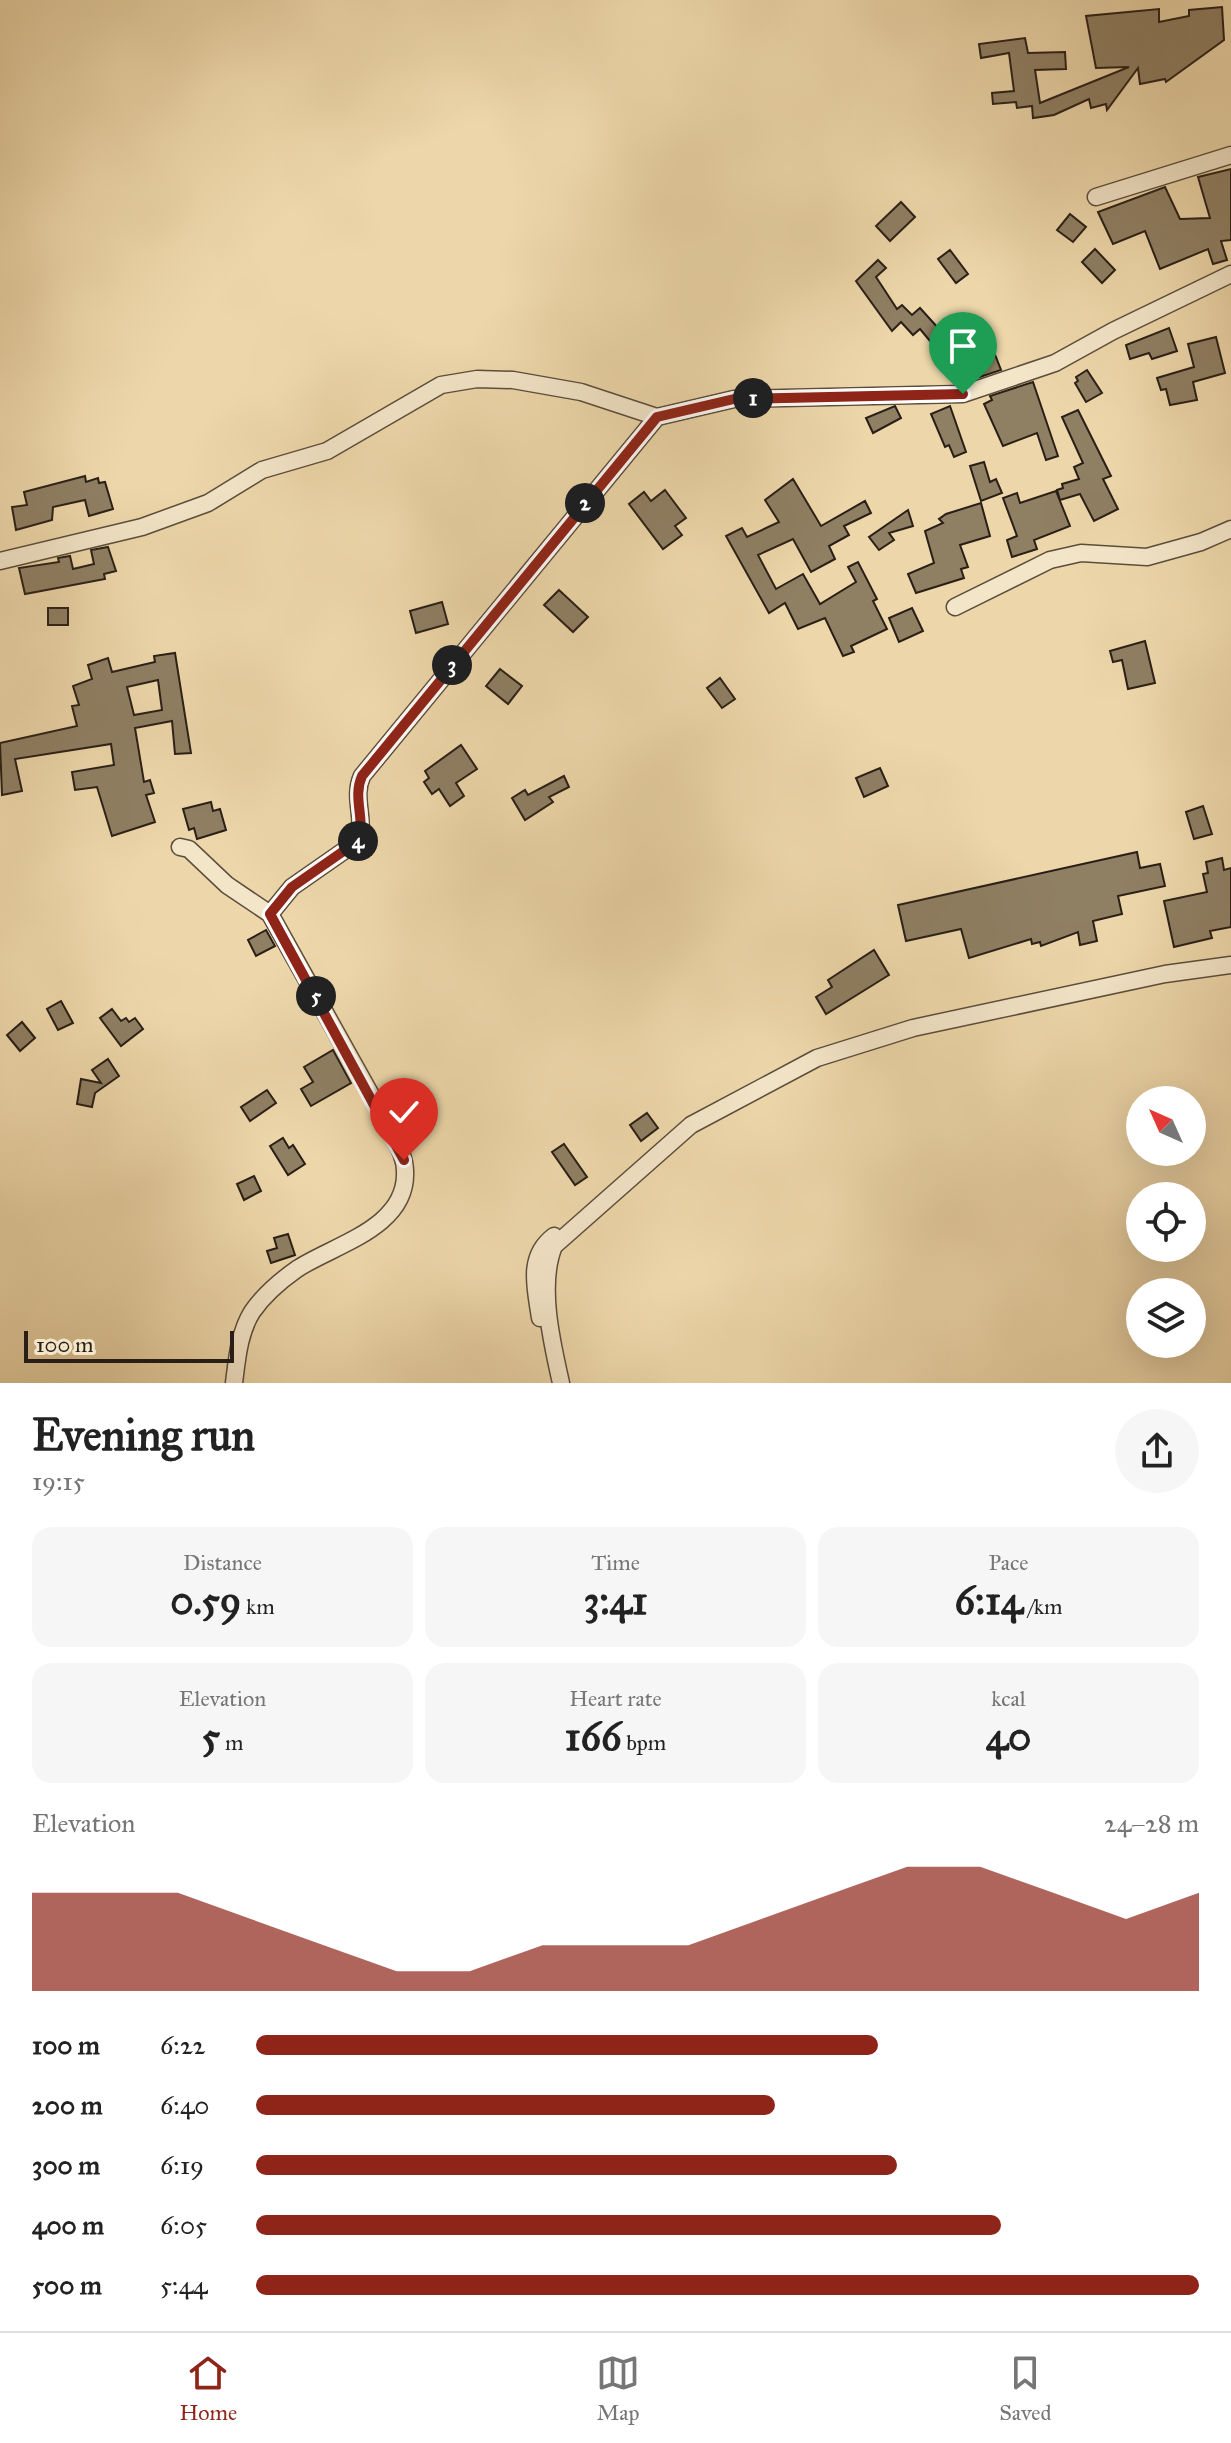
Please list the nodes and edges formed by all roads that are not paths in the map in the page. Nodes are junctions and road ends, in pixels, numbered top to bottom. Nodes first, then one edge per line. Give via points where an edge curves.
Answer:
1 (1231, 155) edge
2 (1096, 197) dead end
3 (1231, 274) edge
4 (657, 417) junction
5 (1231, 529) edge
6 (0, 561) edge
7 (955, 607) dead end
8 (180, 847) dead end
9 (270, 914) junction
10 (1231, 965) edge
11 (578, 1224) junction
12 (234, 1383) edge
13 (549, 1383) edge
14 (561, 1383) edge

1 - 2 street
3 - 4 street via 1055,363 963,394 734,399
4 - 6 street via 581,392 513,380 441,385 327,451 262,470 208,503 142,527
4 - 9 street via 362,776 358,841 292,887
5 - 7 street via 1147,557 1081,553 1050,560
8 - 9 street
9 - 12 street via 391,1131 406,1175 388,1214 373,1228 297,1269 254,1309 245,1325
10 - 11 street via 1068,994 837,1050 691,1125
11 - 13 street via 548,1241 534,1267
11 - 14 street via 554,1246 548,1265 547,1315

